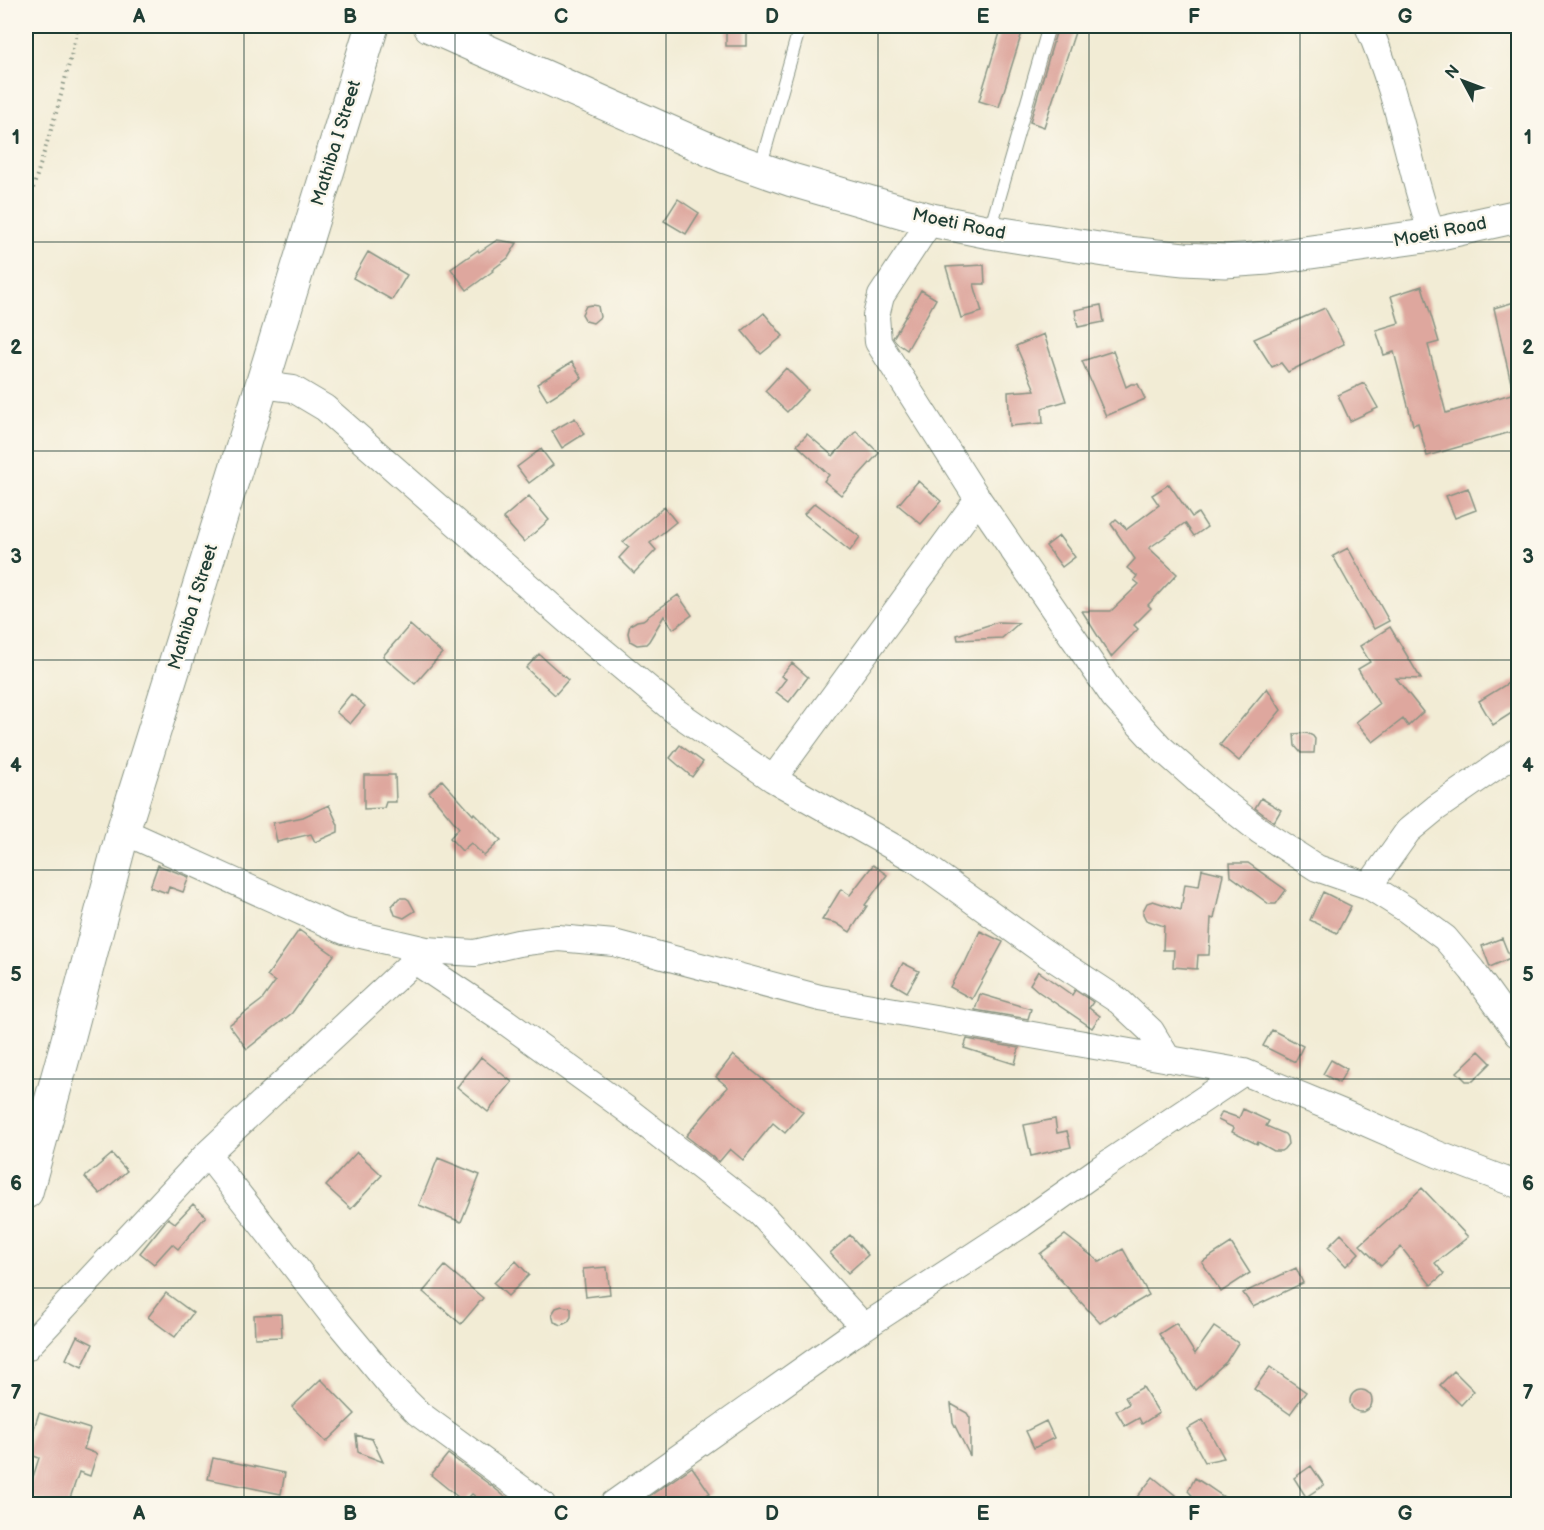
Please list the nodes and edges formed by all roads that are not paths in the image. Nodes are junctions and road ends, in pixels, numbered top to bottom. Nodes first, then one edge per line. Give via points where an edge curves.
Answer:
1 (372, 26) edge
2 (430, 26) edge
3 (800, 26) edge
4 (1049, 26) edge
5 (1368, 26) edge
6 (760, 169) junction
7 (1518, 216) edge
8 (931, 220) junction
9 (990, 232) junction
10 (1432, 236) junction
11 (262, 385) junction
12 (978, 499) junction
13 (1518, 751) edge
14 (773, 779) junction
15 (123, 831) junction
16 (1369, 886) junction
17 (420, 955) junction
18 (1518, 1034) edge
19 (1168, 1059) junction
20 (1244, 1072) junction
21 (207, 1154) junction
22 (1518, 1185) edge
23 (26, 1192) edge
24 (864, 1327) junction
25 (26, 1348) edge
26 (542, 1504) edge
27 (613, 1504) edge

1 - 11 street, Mathiba I Street
2 - 6 street, Moeti Road via 676,136
3 - 6 lane
4 - 9 lane
5 - 10 street via 1399,112
6 - 8 street, Moeti Road
7 - 10 street, Moeti Road
8 - 9 street, Moeti Road
8 - 12 street via 881,296 876,316 878,342
9 - 10 street, Moeti Road via 1118,252 1225,261
11 - 14 street via 293,389 325,408 675,711
11 - 15 street, Mathiba I Street
12 - 14 street
12 - 16 street via 1114,697 1160,747 1270,837 1317,868
13 - 16 street via 1408,831
14 - 19 street via 918,861 1119,1001 1151,1030
15 - 17 street via 344,931
15 - 23 street, Mathiba I Street
16 - 18 street via 1445,938
17 - 19 street via 475,953 558,938 614,943 820,998
17 - 21 street
17 - 24 street via 761,1214
19 - 20 street
20 - 22 street
20 - 24 street
21 - 25 street
21 - 26 street via 393,1388 418,1413
24 - 27 street

